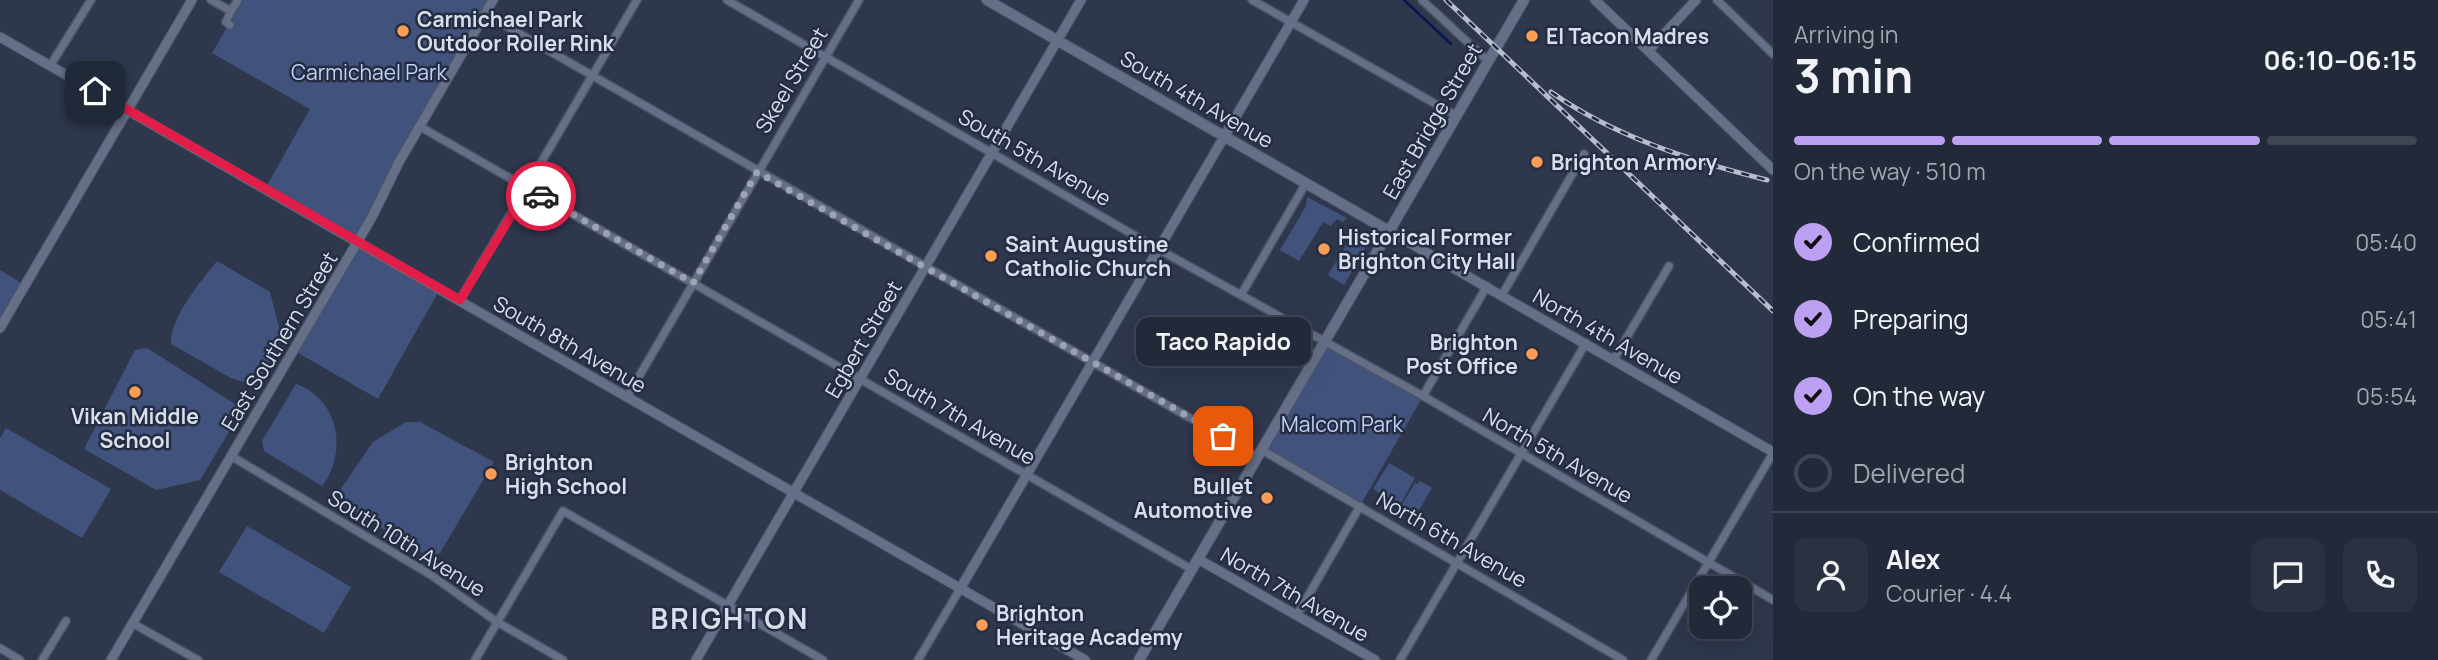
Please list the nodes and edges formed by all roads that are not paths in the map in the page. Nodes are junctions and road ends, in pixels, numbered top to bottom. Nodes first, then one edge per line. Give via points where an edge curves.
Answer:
1 (91, 0) edge
2 (192, 0) edge
3 (211, 0) edge
4 (238, 0) edge
5 (493, 0) edge
6 (637, 0) edge
7 (727, 0) edge
8 (859, 0) edge
9 (987, 0) edge
10 (1081, 0) edge
11 (1252, 0) edge
12 (1304, 0) edge
13 (1422, 0) edge
14 (1595, 0) edge
15 (1696, 0) edge
16 (1717, 0) edge
17 (1522, 1) edge
18 (231, 11) junction
19 (485, 14) junction
20 (1291, 22) junction
21 (230, 25) dead end
22 (0, 37) edge
23 (1056, 41) junction
24 (1648, 50) junction
25 (1773, 54) edge
26 (827, 56) junction
27 (1489, 62) junction
28 (50, 66) junction
29 (592, 76) junction
30 (128, 110) junction
31 (1457, 116) junction
32 (419, 126) junction
33 (1224, 137) junction
34 (992, 153) junction
35 (1584, 154) dead end
36 (1773, 170) edge
37 (757, 172) junction
38 (1306, 183) junction
39 (528, 188) junction
40 (1389, 231) junction
41 (358, 242) junction
42 (1158, 249) junction
43 (1669, 266) dead end
44 (925, 267) junction
45 (693, 283) junction
46 (1487, 286) junction
47 (1241, 295) junction
48 (1502, 295) junction
49 (460, 300) junction
50 (0, 328) edge
51 (1325, 342) junction
52 (1586, 343) junction
53 (1614, 359) junction
54 (1092, 361) junction
55 (860, 379) junction
56 (1423, 396) junction
57 (627, 397) junction
58 (1773, 452) edge
59 (1260, 454) junction
60 (1521, 455) junction
61 (231, 456) junction
62 (1026, 474) junction
63 (793, 492) junction
64 (1360, 506) junction
65 (1198, 559) junction
66 (1458, 562) junction
67 (1709, 562) junction
68 (1191, 569) junction
69 (960, 589) junction
70 (1773, 600) edge
71 (729, 605) junction
72 (1297, 615) junction
73 (65, 621) dead end
74 (498, 622) junction
75 (132, 623) junction
76 (0, 648) edge
77 (1140, 659) edge
78 (20, 660) edge
79 (42, 660) edge
80 (111, 660) edge
81 (198, 660) edge
82 (475, 660) edge
83 (563, 660) edge
84 (696, 660) edge
85 (823, 660) edge
86 (918, 660) edge
87 (1086, 660) edge
88 (1375, 660) edge
89 (1400, 660) edge
90 (1623, 660) edge
91 (1651, 660) edge

1 - 28 street
2 - 30 street
3 - 18 street
4 - 18 street
5 - 19 street, East Southern Street
6 - 29 street
7 - 26 street, South 5th Avenue
8 - 26 street, Skeel Street
9 - 23 main road, South 4th Avenue
10 - 23 street, Egbert Street
11 - 20 street
12 - 20 street
13 - 27 street
14 - 24 street
15 - 24 street
16 - 25 street
17 - 27 main road, East Bridge Street
18 - 21 street via 226,22
19 - 29 street, North 6th Avenue
19 - 32 street, East Southern Street
20 - 31 street
20 - 33 street
22 - 28 street, South 8th Avenue
23 - 33 main road, South 4th Avenue
23 - 34 street, Egbert Street
24 - 36 street
26 - 34 street, South 5th Avenue
26 - 37 street, Skeel Street
27 - 31 main road, East Bridge Street
28 - 30 street, South 8th Avenue
29 - 37 street, North 6th Avenue
29 - 39 street
30 - 41 street, South 8th Avenue
30 - 50 street
31 - 40 main road, East Bridge Street
32 - 39 street, South 7th Avenue
32 - 41 street, East Southern Street
33 - 38 main road, South 4th Avenue
33 - 42 street
34 - 42 street, South 5th Avenue
34 - 44 street, Egbert Street
35 - 48 street
37 - 44 street, North 6th Avenue
37 - 45 street, Skeel Street
38 - 40 main road, South 4th Avenue
38 - 47 street
39 - 45 street, South 7th Avenue
39 - 49 street
40 - 46 street, North 4th Avenue
40 - 51 main road, East Bridge Street
41 - 49 street, South 8th Avenue
41 - 61 street, East Southern Street
42 - 47 street, South 5th Avenue
42 - 54 street
43 - 53 street
44 - 54 street, North 6th Avenue
44 - 55 street, Egbert Street
45 - 55 street, South 7th Avenue
45 - 57 street, Skeel Street
46 - 48 street, North 4th Avenue
46 - 56 street
47 - 51 street, South 5th Avenue
48 - 52 street, North 4th Avenue
49 - 57 street, South 8th Avenue
51 - 56 street, North 5th Avenue
51 - 59 main road, East Bridge Street
52 - 53 street, North 4th Avenue
52 - 60 street
53 - 58 street, North 4th Avenue
54 - 59 street, North 6th Avenue
54 - 62 street
55 - 62 street, South 7th Avenue
55 - 63 street, Egbert Street
56 - 60 street, North 5th Avenue
57 - 63 street, South 8th Avenue
58 - 67 street
59 - 64 street, North 6th Avenue
59 - 65 main road, East Bridge Street
60 - 66 street
60 - 67 street, North 5th Avenue
61 - 74 street, South 10th Avenue via 431,575
61 - 75 street, East Southern Street
62 - 68 street, South 7th Avenue
62 - 69 street
63 - 69 street, South 8th Avenue
63 - 71 street, Egbert Street
64 - 66 street, North 6th Avenue
64 - 72 street
65 - 68 main road, East Bridge Street
65 - 72 street, North 7th Avenue
66 - 89 street
66 - 90 street, North 6th Avenue
67 - 70 street, North 5th Avenue
67 - 91 street
68 - 77 main road, East Bridge Street
69 - 86 street
69 - 87 street, South 8th Avenue
71 - 74 street via 564,511
71 - 84 street, Egbert Street
71 - 85 street
72 - 88 street, North 7th Avenue
73 - 79 street
74 - 82 street
74 - 83 street, South 10th Avenue
75 - 80 street, East Southern Street
75 - 81 street
76 - 78 street

